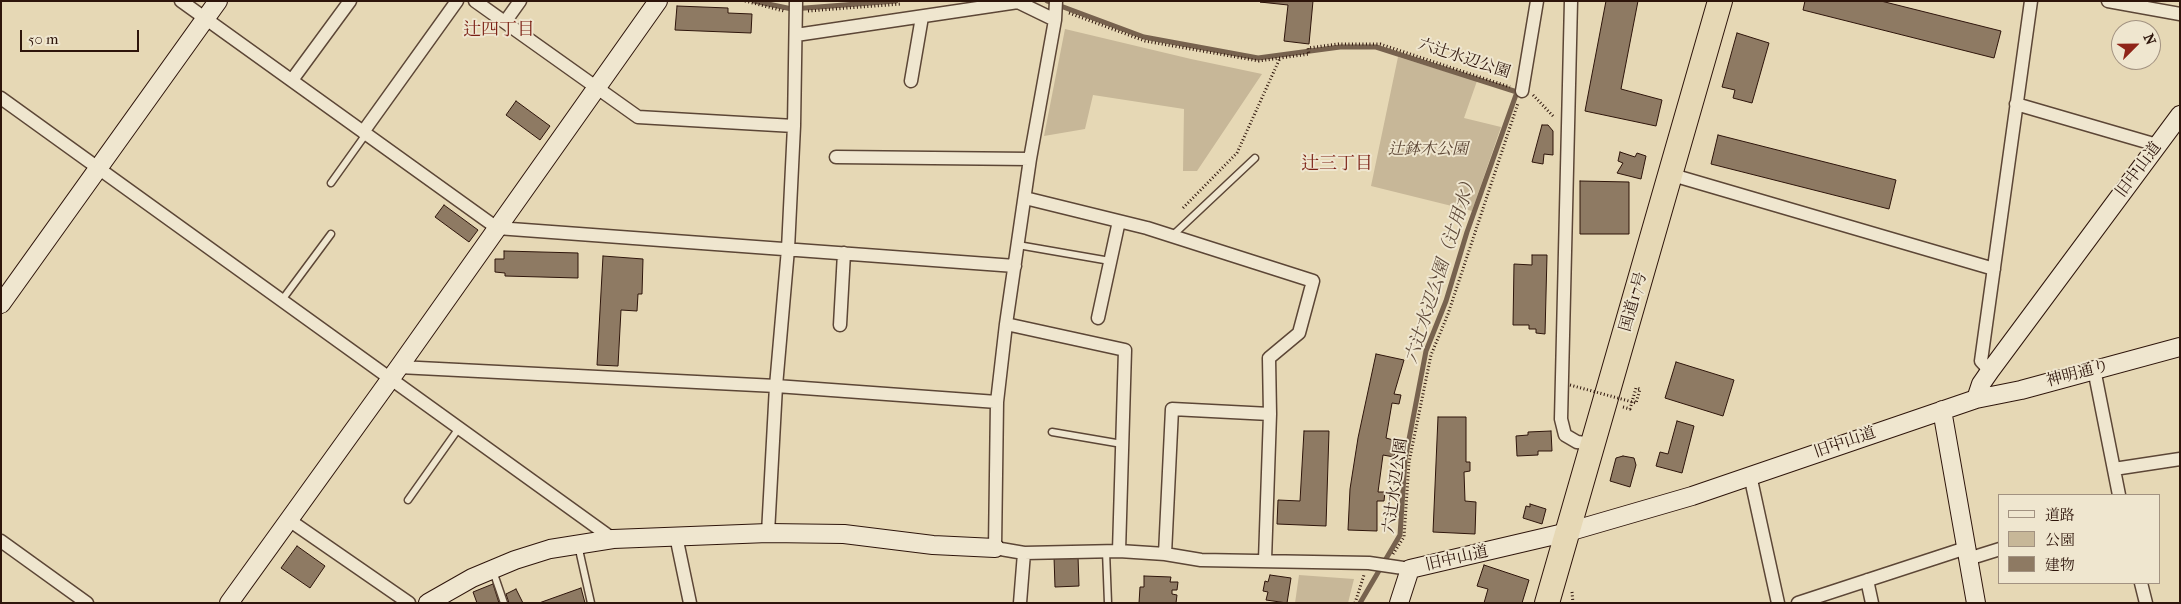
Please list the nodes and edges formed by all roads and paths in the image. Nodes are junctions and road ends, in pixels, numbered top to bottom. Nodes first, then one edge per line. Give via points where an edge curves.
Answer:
1 (181, 1) edge
2 (218, 1) edge
3 (350, 1) edge
4 (457, 1) edge
5 (475, 1) edge
6 (520, 1) edge
7 (658, 1) edge
8 (745, 1) edge
9 (1537, 1) edge
10 (1571, 1) edge
11 (1720, 1) edge
12 (2030, 1) edge
13 (2108, 1) edge
14 (903, 4) dead end
15 (796, 6) edge
16 (1055, 10) edge
17 (2179, 12) edge
18 (922, 16) junction
19 (205, 19) junction
20 (505, 22) junction
21 (796, 35) junction
22 (1280, 58) junction
23 (292, 80) junction
24 (911, 81) dead end
25 (596, 87) junction
26 (1522, 91) junction
27 (1, 98) edge
28 (2016, 104) junction
29 (2179, 118) edge
30 (794, 126) junction
31 (364, 133) junction
32 (1568, 136) junction
33 (2157, 145) junction
34 (836, 157) dead end
35 (1255, 158) dead end
36 (1030, 159) junction
37 (99, 168) junction
38 (1669, 174) junction
39 (331, 183) dead end
40 (1025, 198) junction
41 (1181, 211) dead end
42 (1119, 221) junction
43 (497, 228) junction
44 (331, 234) dead end
45 (1172, 236) junction
46 (1018, 245) junction
47 (788, 249) junction
48 (844, 253) junction
49 (1110, 261) junction
50 (1015, 266) junction
51 (1994, 269) junction
52 (282, 300) junction
53 (1, 304) edge
54 (1098, 318) dead end
55 (840, 324) dead end
56 (1006, 324) junction
57 (2180, 347) edge
58 (2094, 369) junction
59 (1990, 371) junction
60 (395, 373) junction
61 (1570, 385) dead end
62 (776, 386) junction
63 (1976, 399) junction
64 (997, 402) junction
65 (1620, 406) dead end
66 (1942, 410) junction
67 (1270, 414) junction
68 (459, 428) junction
69 (1052, 432) dead end
70 (1122, 444) junction
71 (1594, 444) junction
72 (2180, 459) edge
73 (2114, 469) junction
74 (1750, 475) junction
75 (2119, 494) edge
76 (408, 500) dead end
77 (289, 520) junction
78 (1568, 532) junction
79 (768, 533) junction
80 (676, 536) junction
81 (613, 539) junction
82 (1, 542) edge
83 (578, 544) junction
84 (995, 548) junction
85 (1998, 549) edge
86 (1112, 551) junction
87 (1024, 553) junction
88 (1967, 553) junction
89 (1165, 554) junction
90 (1265, 560) junction
91 (1369, 563) junction
92 (1386, 565) junction
93 (1410, 569) junction
94 (493, 570) junction
95 (1867, 580) junction
96 (2141, 584) edge
97 (87, 603) edge
98 (230, 603) edge
99 (409, 603) edge
100 (428, 603) edge
101 (504, 603) edge
102 (590, 603) edge
103 (690, 603) edge
104 (1020, 603) edge
105 (1108, 603) edge
106 (1355, 603) edge
107 (1399, 603) edge
108 (1547, 603) edge
109 (1778, 603) edge
110 (1798, 603) edge
111 (1872, 603) edge
112 (1976, 603) edge
113 (2146, 603) edge

1 - 19 street
2 - 19 street
3 - 23 street
4 - 31 street
5 - 20 street
6 - 20 street
7 - 25 street
8 - 15 path via 753,5
9 - 26 street
10 - 32 street
11 - 38 highway, 国道17号
12 - 28 street
13 - 17 street
14 - 15 path
15 - 21 street
16 - 18 street via 1018,2
16 - 22 path, 六辻水辺公園 via 1145,41 1259,61
16 - 36 street
18 - 21 street
18 - 24 street
19 - 23 street
19 - 37 street
20 - 25 street
21 - 30 street
22 - 26 path, 六辻水辺公園 via 1309,54 1308,48 1380,44
22 - 41 path via 1237,153
23 - 31 street
25 - 30 street via 638,117
25 - 43 street
26 - 32 path via 1533,94
26 - 92 path, 六辻水辺公園 via 1448,314 1431,355 1409,462 1404,538
27 - 37 street
28 - 33 street
28 - 51 street
29 - 33 street, 旧中山道
30 - 47 street
31 - 39 lane
31 - 43 street
32 - 71 street via 1560,419 1565,435 1577,442
33 - 59 street, 旧中山道
34 - 36 street
35 - 45 lane
36 - 40 street
37 - 52 street
37 - 53 street
38 - 51 street
38 - 71 highway, 国道17号
40 - 42 street
40 - 46 street
42 - 45 street
42 - 49 street
43 - 47 street
43 - 60 street
44 - 52 lane
45 - 67 street via 1314,281 1299,334 1269,358
46 - 49 lane
46 - 50 street
47 - 48 street
47 - 62 street
48 - 50 street
48 - 55 street
49 - 54 street
50 - 56 street
51 - 59 street via 1981,361
52 - 60 street
56 - 64 street
56 - 70 street via 1125,350
57 - 58 street, 神明通り
58 - 63 street, 神明通り
58 - 73 street
59 - 63 street, 旧中山道
60 - 62 street
60 - 68 street
60 - 77 street
61 - 65 path, bridge via 1634,402 1630,409
62 - 64 street
62 - 79 street
63 - 66 street, 旧中山道
64 - 84 street
66 - 74 street, 旧中山道
66 - 88 street
67 - 89 street via 1172,409
67 - 90 street
68 - 76 lane
68 - 81 street
69 - 70 lane
70 - 86 street
71 - 78 highway, 国道17号
72 - 73 street
73 - 75 street
74 - 78 street, 旧中山道 via 1692,496
74 - 109 street
77 - 98 street
77 - 99 street
78 - 93 street, 旧中山道
78 - 108 highway, 国道17号
79 - 80 street
79 - 84 street via 844,534 933,545
80 - 81 street
80 - 103 street
81 - 83 street
82 - 97 street
83 - 94 street via 550,549
83 - 102 lane
84 - 87 street
85 - 88 street
86 - 87 street
86 - 89 street
86 - 105 lane
87 - 104 street
88 - 95 street
88 - 112 street
89 - 90 street via 1201,560
90 - 91 street
91 - 92 street
91 - 106 path
92 - 93 street
93 - 107 street, 旧中山道
94 - 100 street
94 - 101 lane
95 - 110 street
95 - 111 street
96 - 113 street

